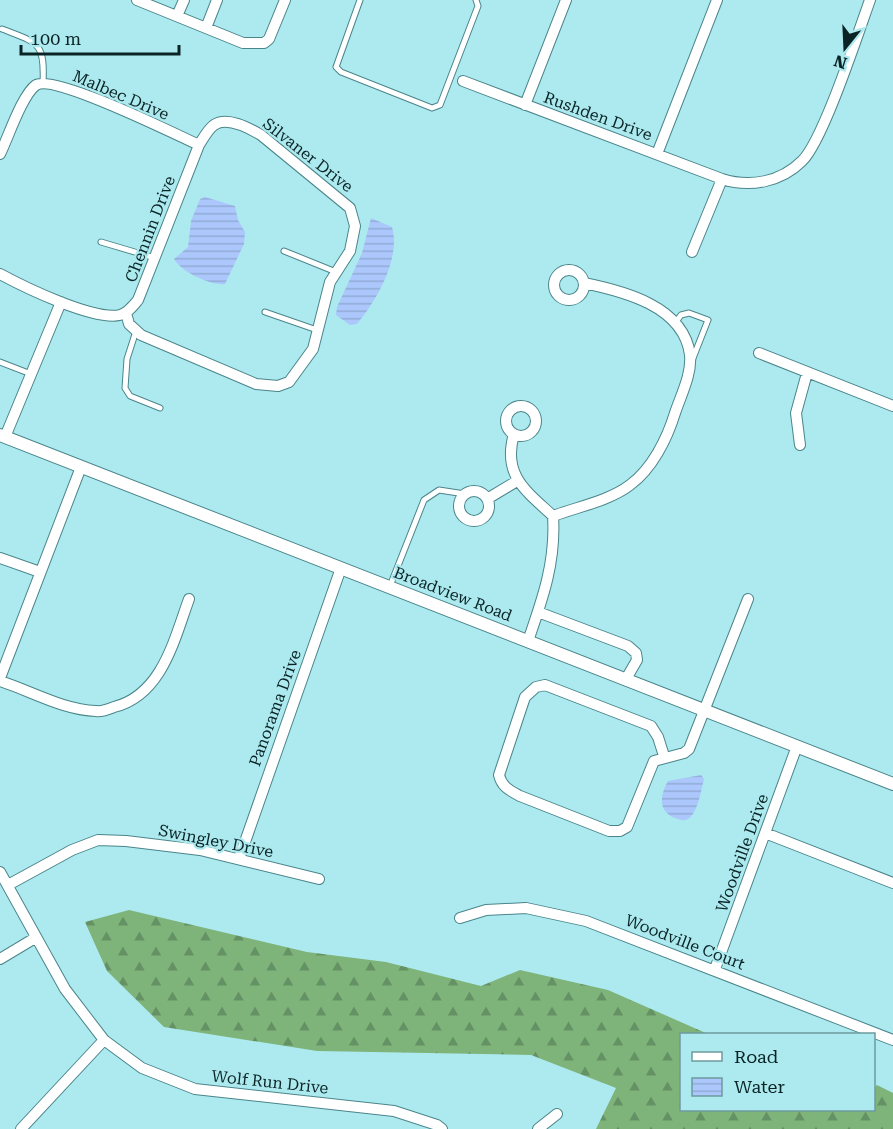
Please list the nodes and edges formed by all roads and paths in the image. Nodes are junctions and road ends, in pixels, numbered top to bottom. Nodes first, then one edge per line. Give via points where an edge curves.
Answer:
1 (137, 0) edge
2 (184, 0) edge
3 (217, 0) edge
4 (285, 0) edge
5 (360, 0) edge
6 (476, 0) edge
7 (566, 0) edge
8 (717, 0) edge
9 (870, 0) edge
10 (177, 16) junction
11 (206, 28) junction
12 (2, 29) dead end
13 (463, 81) dead end
14 (43, 83) junction
15 (525, 105) junction
16 (213, 125) joint
17 (199, 145) junction
18 (0, 154) edge
19 (657, 154) junction
20 (722, 179) junction
21 (101, 242) dead end
22 (284, 251) dead end
23 (692, 252) dead end
24 (154, 258) junction
25 (338, 273) junction
26 (0, 274) edge
27 (584, 283) dead end
28 (61, 302) junction
29 (265, 312) dead end
30 (126, 313) junction
31 (675, 323) junction
32 (317, 330) junction
33 (136, 331) junction
34 (759, 353) dead end
35 (0, 362) edge
36 (689, 367) junction
37 (807, 373) junction
38 (31, 374) junction
39 (893, 406) edge
40 (160, 408) dead end
41 (514, 434) dead end
42 (3, 436) edge
43 (800, 445) dead end
44 (81, 467) junction
45 (517, 481) junction
46 (465, 494) junction
47 (487, 499) junction
48 (553, 516) junction
49 (0, 558) edge
50 (341, 568) junction
51 (40, 572) junction
52 (390, 586) junction
53 (189, 599) dead end
54 (748, 599) dead end
55 (538, 612) junction
56 (528, 640) junction
57 (626, 679) junction
58 (0, 680) edge
59 (705, 710) junction
60 (797, 746) junction
61 (664, 756) junction
62 (893, 784) edge
63 (765, 833) junction
64 (239, 859) junction
65 (0, 872) edge
66 (319, 879) dead end
67 (893, 883) edge
68 (8, 885) junction
69 (460, 918) dead end
70 (35, 938) junction
71 (0, 959) edge
72 (716, 969) junction
73 (104, 1040) junction
74 (893, 1040) edge
75 (557, 1114) dead end
76 (21, 1129) edge
77 (442, 1129) edge
78 (538, 1129) edge

1 - 10 street
2 - 10 street
3 - 11 street
4 - 11 street via 269,39 257,44 243,43
5 - 6 lane via 336,66 341,72 432,108 440,105 478,6
7 - 15 street
8 - 19 street
9 - 20 street, Rushden Drive via 819,131 803,160 774,180 735,184
10 - 11 street
12 - 14 lane via 37,45 44,58
13 - 15 street, Rushden Drive
14 - 17 street, Malbec Drive via 76,91
14 - 18 street via 28,95
15 - 19 street, Rushden Drive
16 - 17 street, Chennin Drive
16 - 25 street, Silvaner Drive via 222,122 249,128 350,208 354,238
17 - 24 street, Chennin Drive
19 - 20 street, Rushden Drive
20 - 23 street
21 - 24 lane
22 - 25 lane
24 - 30 street, Chennin Drive via 138,300
25 - 32 street, Silvaner Drive via 330,282
26 - 28 street
27 - 31 street via 622,292 658,309
28 - 30 street via 99,314
28 - 38 street
29 - 32 lane
30 - 33 street
31 - 36 street via 687,345
31 - 36 lane via 681,315 689,314 708,320
32 - 33 street, Silvaner Drive via 313,349 298,372 289,382 266,387
33 - 40 lane via 127,359 125,388 130,396
34 - 37 street
35 - 38 lane
36 - 48 street via 672,424 643,473 616,493
37 - 39 street
37 - 43 street via 796,413
38 - 42 street
41 - 45 street via 510,453
42 - 44 street, Broadview Road
44 - 50 street, Broadview Road
44 - 51 street
45 - 47 street
45 - 48 street
46 - 47 street via 476,491
46 - 47 street via 459,503 460,510 473,520 487,514
46 - 52 lane via 439,490 424,500
48 - 55 street via 555,543
49 - 51 street
50 - 52 street, Broadview Road
50 - 64 street, Panorama Drive
51 - 58 street
52 - 56 street, Broadview Road
53 - 58 street via 165,664 153,683 129,704 98,712
54 - 59 street
55 - 56 street
55 - 57 street via 628,646 637,660
56 - 57 street, Broadview Road
57 - 59 street, Broadview Road
59 - 60 street, Broadview Road
59 - 61 street via 689,749
60 - 62 street, Broadview Road
60 - 63 street, Woodville Drive
61 - 61 street via 651,726 545,686 536,687 525,696 499,775 507,790 609,831 620,831 634,815 649,768
63 - 67 street
63 - 72 street, Woodville Drive
64 - 66 street, Swingley Drive
64 - 68 street, Swingley Drive via 168,845 98,840
65 - 68 street, Wolf Run Drive
68 - 70 street, Wolf Run Drive
69 - 72 street, Woodville Court via 486,910 516,909 556,915 586,921
70 - 71 street
70 - 73 street, Wolf Run Drive via 65,988
72 - 74 street, Woodville Court
73 - 76 street
73 - 77 street, Wolf Run Drive via 142,1068 195,1089 394,1111
75 - 78 street

